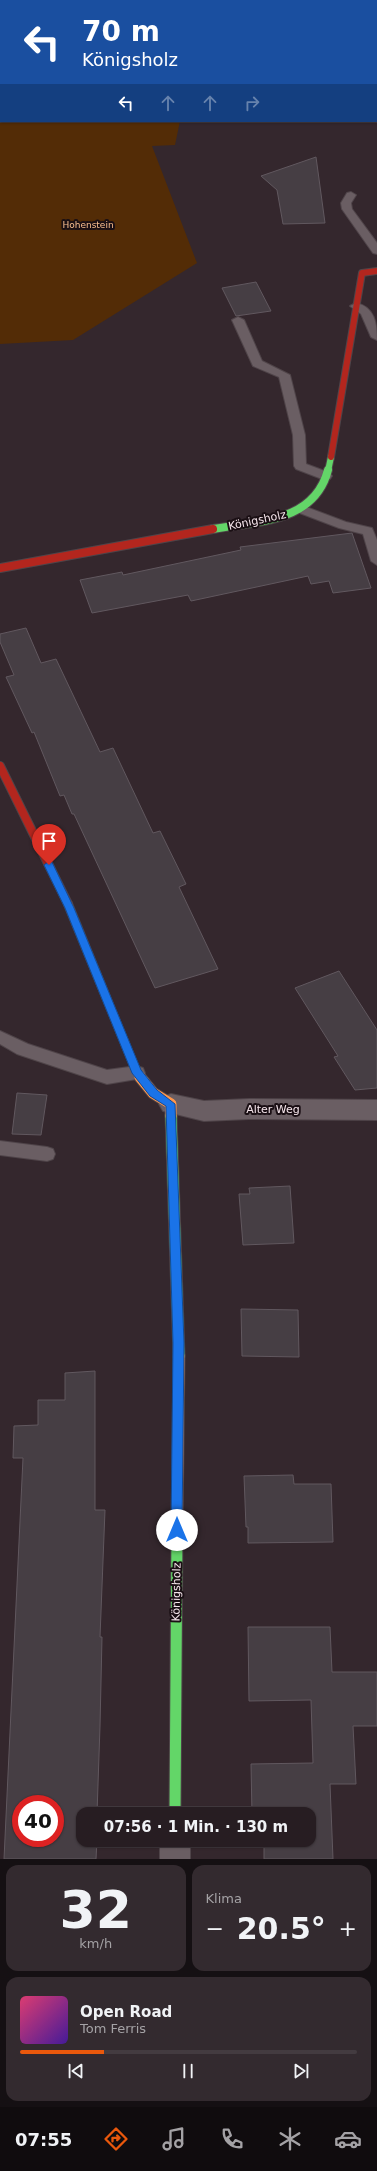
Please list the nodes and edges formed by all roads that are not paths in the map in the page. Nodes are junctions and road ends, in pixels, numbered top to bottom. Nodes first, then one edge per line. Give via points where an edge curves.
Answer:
1 (351, 195) dead end
2 (377, 251) edge
3 (377, 271) edge
4 (356, 306) junction
5 (238, 320) dead end
6 (377, 337) edge
7 (326, 476) junction
8 (301, 509) junction
9 (377, 561) edge
10 (0, 568) edge
11 (0, 766) edge
12 (0, 1037) edge
13 (137, 1073) junction
14 (171, 1104) junction
15 (377, 1110) edge
16 (0, 1148) edge
17 (47, 1154) dead end
18 (175, 1807) edge
19 (175, 1847) edge
20 (175, 1859) edge

1 - 2 lane via 346,203 347,209
3 - 4 street, Königsholz via 362,273
4 - 6 lane via 366,312
4 - 7 street, Königsholz via 343,397
5 - 7 lane via 257,363 284,375 298,435 300,466
7 - 8 street, Königsholz via 318,494
8 - 9 lane via 343,525 368,531
8 - 10 street, Königsholz via 279,517
11 - 13 street via 70,908
12 - 13 lane via 23,1049 107,1077
13 - 14 street via 153,1093
14 - 15 street, Alter Weg via 204,1111
14 - 18 street, Königsholz via 179,1343
16 - 17 lane
19 - 20 street

